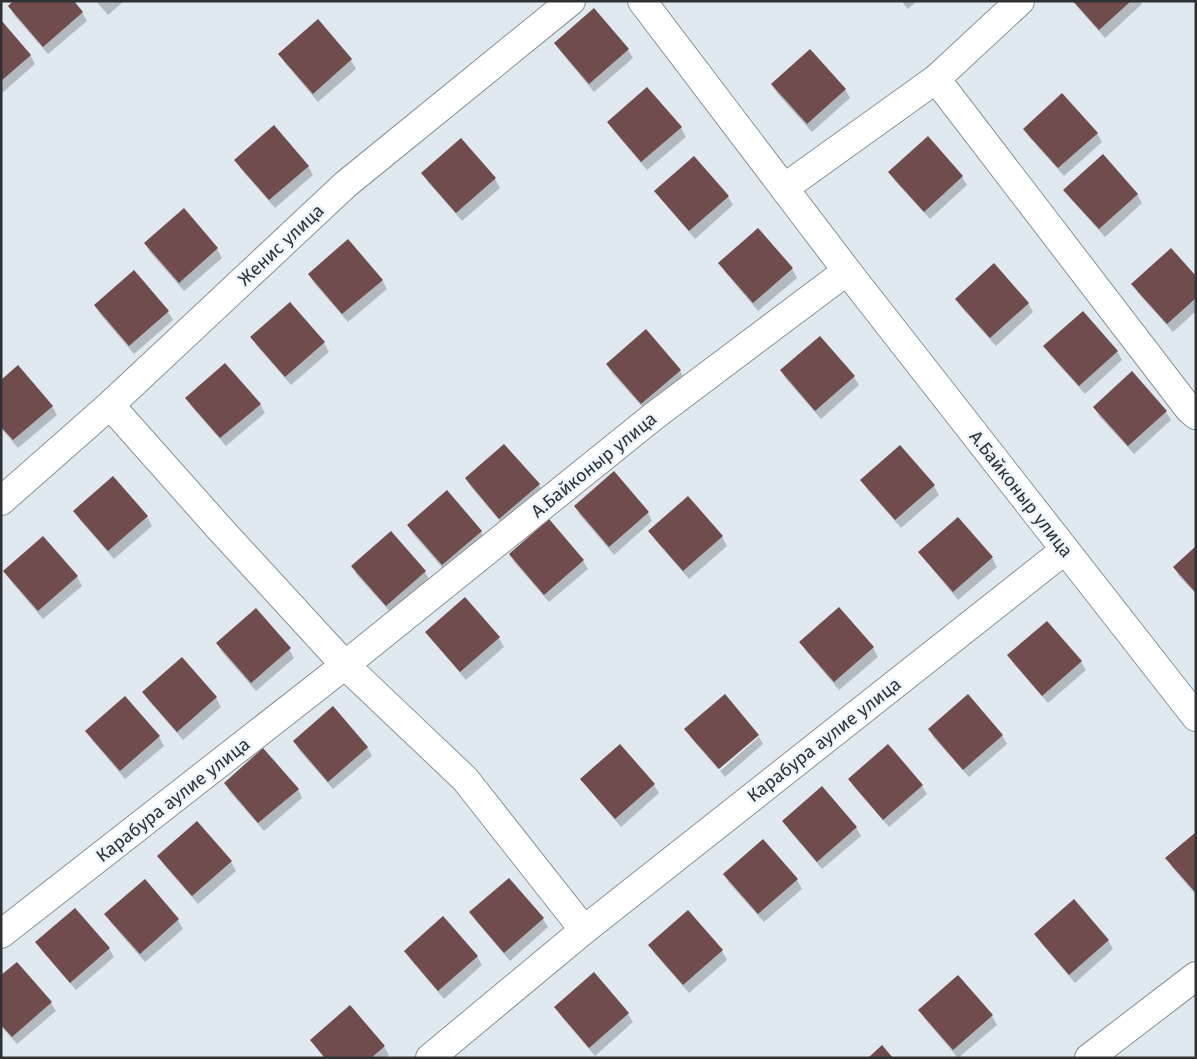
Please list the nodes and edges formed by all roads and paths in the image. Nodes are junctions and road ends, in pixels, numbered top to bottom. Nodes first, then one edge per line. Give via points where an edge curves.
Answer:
1 (571, 1) edge
2 (642, 1) edge
3 (1020, 1) edge
4 (936, 79) junction
5 (784, 188) junction
6 (847, 271) junction
7 (110, 405) junction
8 (1196, 414) edge
9 (1, 501) edge
10 (1065, 550) junction
11 (344, 665) junction
12 (1196, 717) edge
13 (584, 930) junction
14 (1, 934) edge
15 (1196, 976) edge
16 (430, 1058) edge
17 (1090, 1058) edge

1 - 7 street, Женис улица via 346,184
2 - 5 street, А.Байконыр улица
3 - 4 street
4 - 5 street
4 - 8 street
5 - 6 street, А.Байконыр улица
6 - 10 street, А.Байконыр улица
6 - 11 street, А.Байконыр улица via 654,416
7 - 9 street, Женис улица
7 - 11 street
10 - 12 street, А.Байконыр улица
10 - 13 street, Карабура аулие улица
11 - 13 street via 464,779
11 - 14 street, Карабура аулие улица
13 - 16 street, Карабура аулие улица
15 - 17 street

